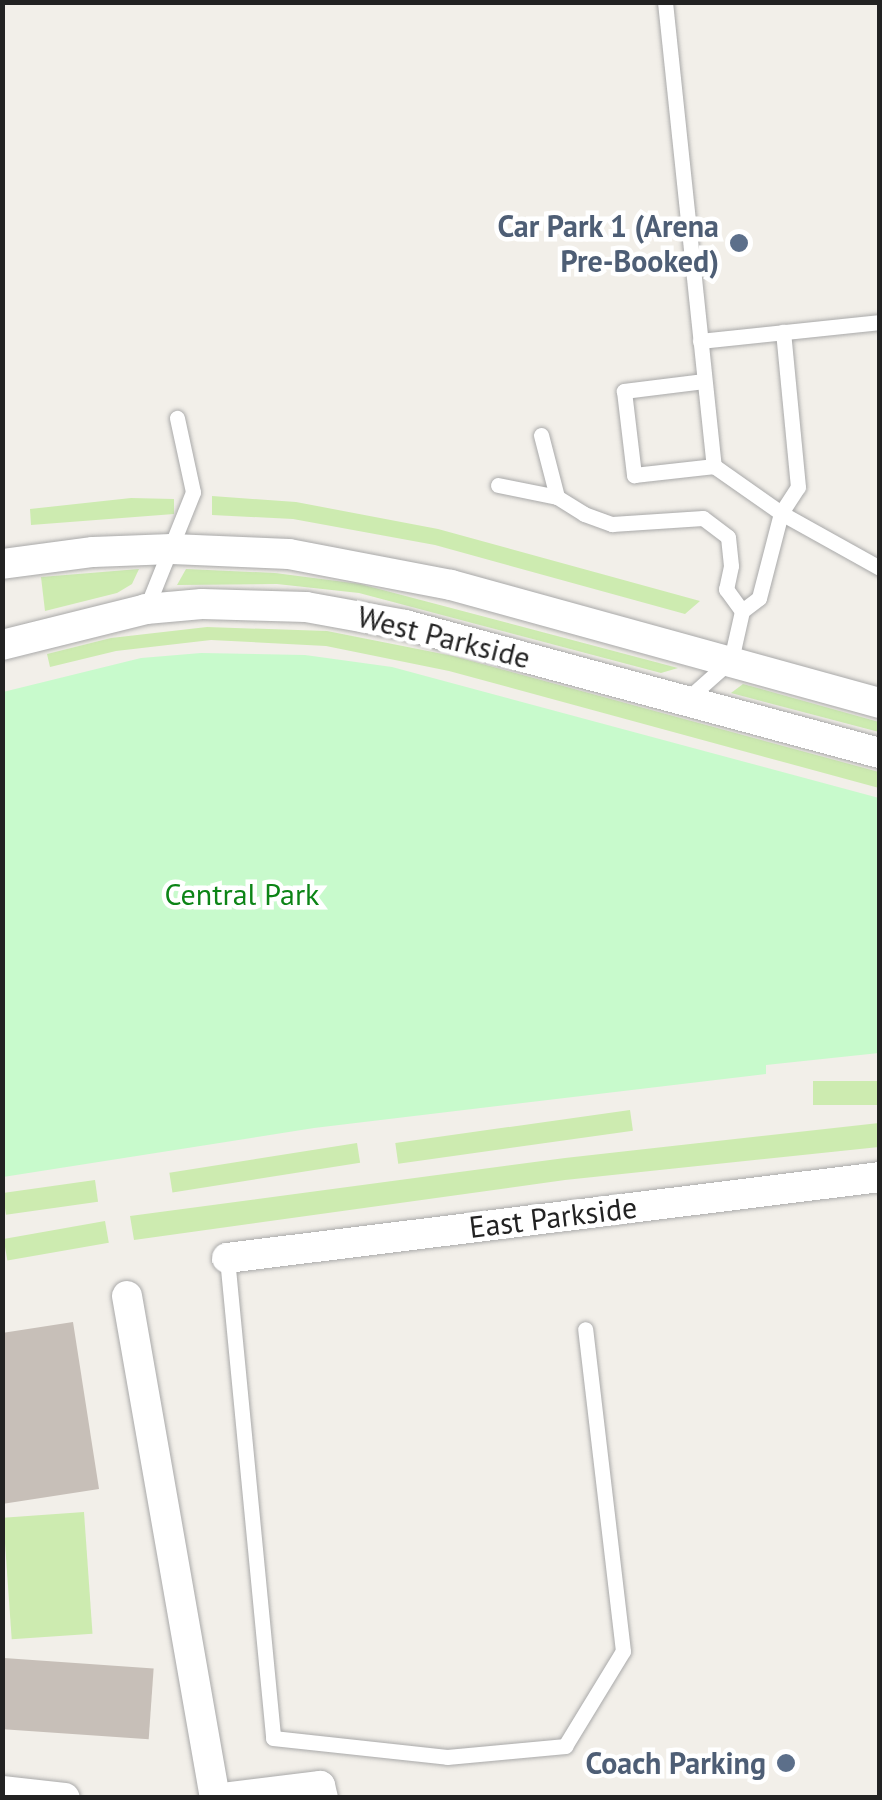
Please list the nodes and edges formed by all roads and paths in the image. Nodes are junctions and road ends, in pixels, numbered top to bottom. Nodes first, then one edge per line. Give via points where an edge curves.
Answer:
1 (665, 2) edge
2 (880, 322) edge
3 (782, 332) junction
4 (700, 341) junction
5 (704, 381) junction
6 (177, 418) dead end
7 (541, 435) dead end
8 (714, 466) junction
9 (498, 485) dead end
10 (557, 497) junction
11 (782, 513) junction
12 (172, 549) junction
13 (2, 564) edge
14 (880, 568) edge
15 (146, 610) junction
16 (742, 611) junction
17 (2, 645) edge
18 (731, 660) junction
19 (686, 700) junction
20 (880, 703) edge
21 (880, 753) edge
22 (880, 1178) edge
23 (228, 1258) joint
24 (127, 1296) dead end
25 (584, 1328) dead end
26 (2, 1791) edge
27 (322, 1792) edge
28 (65, 1798) edge
29 (215, 1798) edge
30 (223, 1798) edge

1 - 4 lane
2 - 3 lane
3 - 4 lane
3 - 11 lane via 798,487
4 - 5 lane
5 - 8 lane
5 - 8 lane via 624,391 634,475
6 - 12 lane via 192,492
7 - 10 lane
8 - 11 lane
9 - 10 lane
10 - 16 lane via 612,524 704,518 728,537 732,566 726,588
11 - 14 lane
11 - 16 lane via 760,598
12 - 13 street, West Parkside
12 - 15 lane
12 - 18 street, West Parkside via 230,549 371,568
15 - 17 street, West Parkside
15 - 19 street, West Parkside via 255,604 348,613
16 - 18 lane
18 - 19 lane
18 - 20 street, West Parkside
19 - 21 street, West Parkside
22 - 23 street, East Parkside
23 - 25 lane via 273,1738 447,1757 565,1746 623,1651
24 - 29 street
26 - 28 street
27 - 30 street

